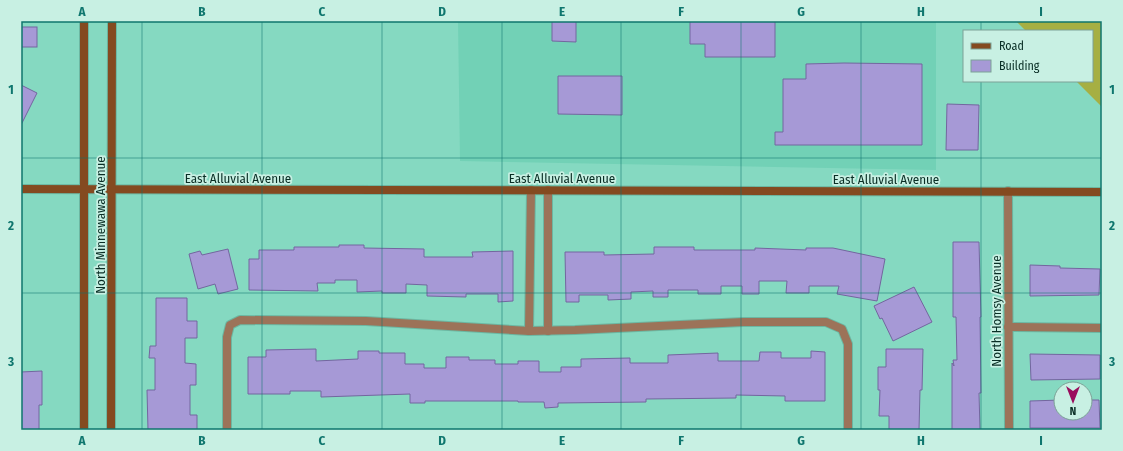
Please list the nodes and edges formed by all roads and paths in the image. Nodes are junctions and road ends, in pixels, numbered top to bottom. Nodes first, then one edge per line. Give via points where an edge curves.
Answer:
1 (84, 21) edge
2 (112, 21) edge
3 (21, 189) edge
4 (84, 189) junction
5 (112, 189) junction
6 (531, 190) junction
7 (548, 190) junction
8 (1008, 191) junction
9 (1102, 192) edge
10 (1008, 327) junction
11 (1102, 328) edge
12 (529, 331) junction
13 (548, 331) junction
14 (84, 430) edge
15 (111, 430) edge
16 (227, 430) edge
17 (848, 430) edge
18 (1009, 430) edge

1 - 4 street, North Minnewawa Avenue
2 - 5 street, North Minnewawa Avenue
3 - 4 street, East Alluvial Avenue
4 - 5 street, East Alluvial Avenue
4 - 14 street, North Minnewawa Avenue
5 - 6 street, East Alluvial Avenue
5 - 15 street, North Minnewawa Avenue
6 - 7 street, East Alluvial Avenue
6 - 12 street
7 - 8 street, East Alluvial Avenue
7 - 13 street
8 - 9 street, East Alluvial Avenue
8 - 10 street, North Homsy Avenue
10 - 11 street
10 - 18 street, North Homsy Avenue
12 - 13 street
12 - 16 street via 366,321 240,320 230,325 227,337
13 - 17 street via 743,322 826,322 842,329 848,344

